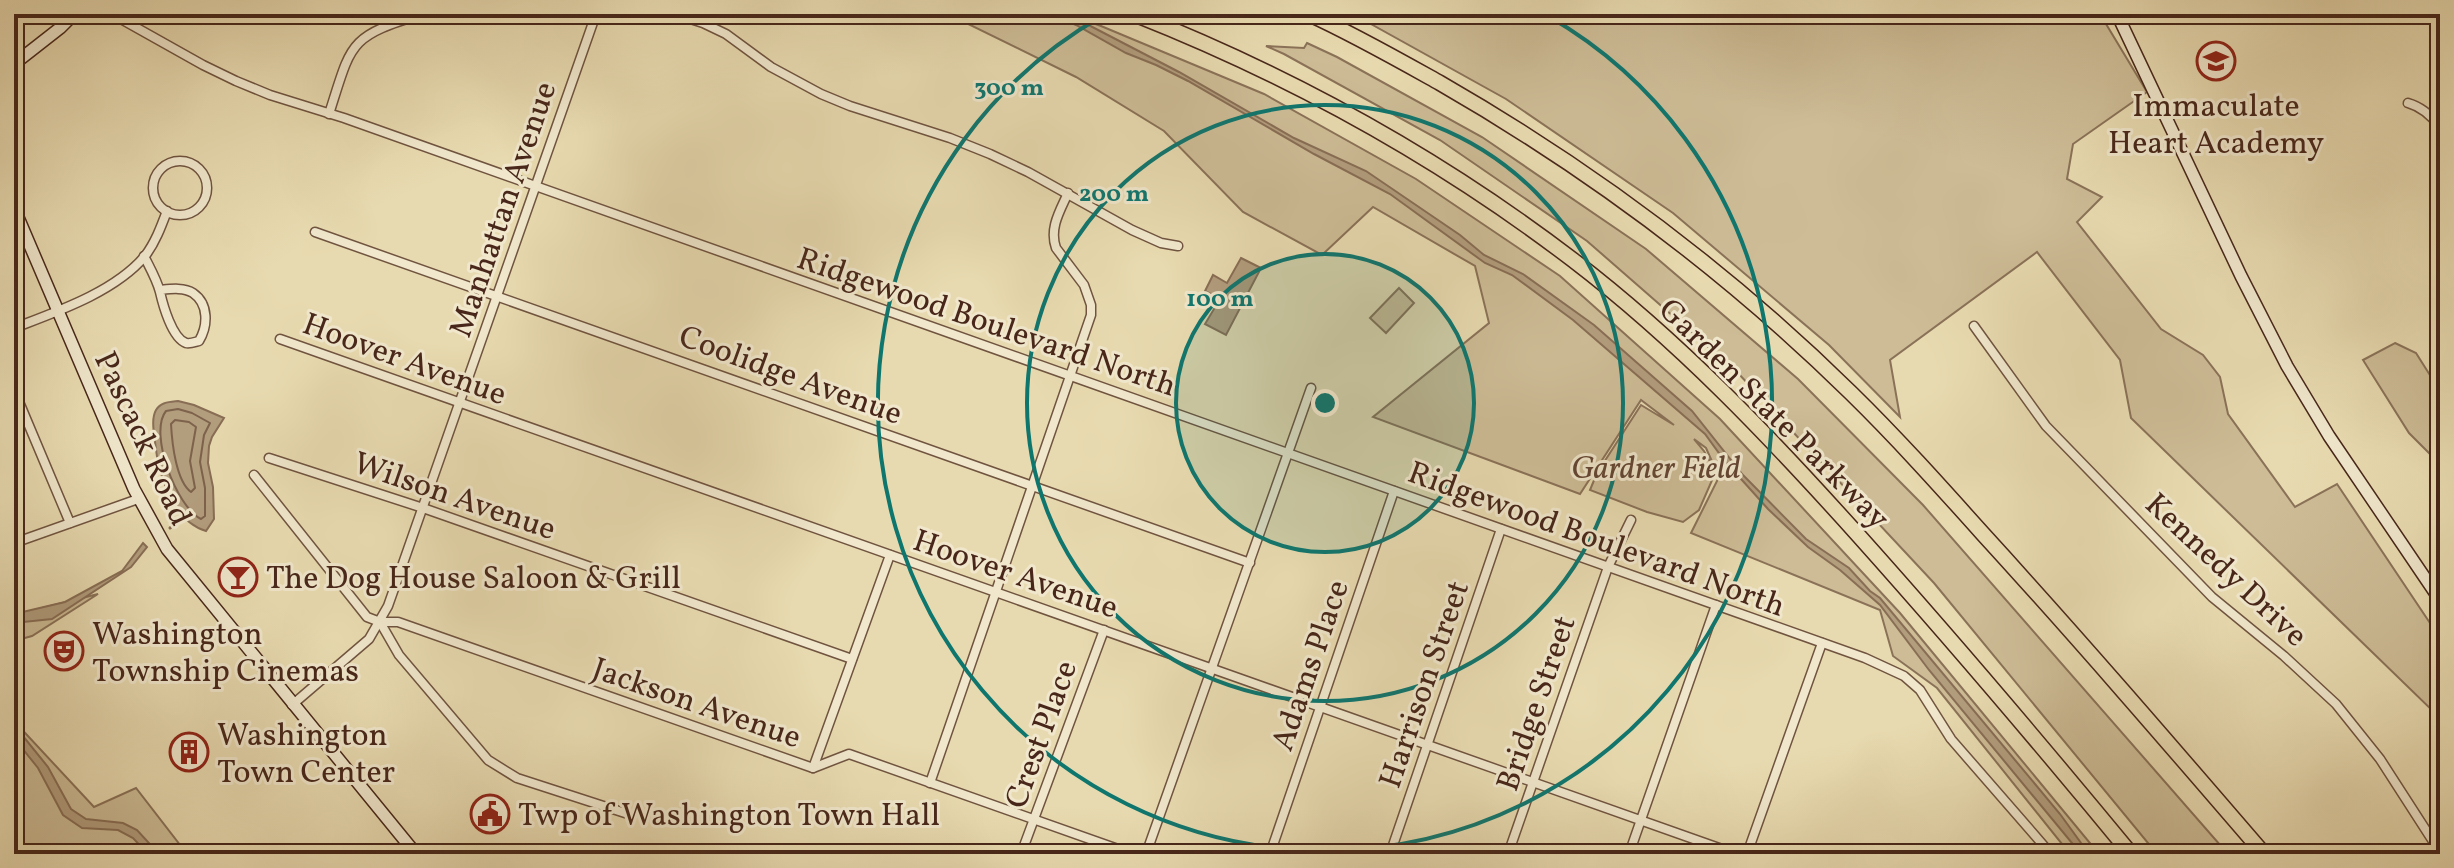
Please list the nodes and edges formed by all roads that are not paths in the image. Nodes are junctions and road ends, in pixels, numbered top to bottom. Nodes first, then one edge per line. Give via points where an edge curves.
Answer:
1 (74, 14) edge
2 (112, 14) edge
3 (422, 14) edge
4 (596, 14) edge
5 (675, 14) edge
6 (1134, 14) edge
7 (1309, 14) edge
8 (2117, 14) edge
9 (14, 64) edge
10 (2408, 103) dead end
11 (329, 114) junction
12 (2440, 127) edge
13 (536, 187) junction
14 (1068, 193) junction
15 (14, 208) edge
16 (167, 211) junction
17 (315, 232) dead end
18 (1178, 246) dead end
19 (144, 256) junction
20 (160, 290) junction
21 (497, 296) junction
22 (58, 311) junction
23 (1974, 326) dead end
24 (14, 328) edge
25 (280, 339) dead end
26 (1070, 376) junction
27 (1311, 388) dead end
28 (14, 390) edge
29 (460, 403) junction
30 (1289, 454) junction
31 (269, 458) dead end
32 (254, 475) dead end
33 (1032, 486) junction
34 (1394, 491) junction
35 (138, 499) junction
36 (423, 508) junction
37 (1631, 520) dead end
38 (70, 523) junction
39 (1501, 529) junction
40 (14, 543) edge
41 (890, 555) junction
42 (1250, 563) junction
43 (1608, 567) junction
44 (996, 592) junction
45 (2440, 600) edge
46 (1716, 605) junction
47 (380, 622) junction
48 (1104, 630) junction
49 (1822, 643) junction
50 (852, 659) junction
51 (1213, 668) junction
52 (292, 705) junction
53 (1320, 706) junction
54 (1427, 744) junction
55 (813, 768) junction
56 (1533, 782) junction
57 (930, 783) junction
58 (625, 813) dead end
59 (1034, 820) junction
60 (1641, 820) junction
61 (2440, 852) edge
62 (416, 854) edge
63 (1021, 854) edge
64 (1132, 854) edge
65 (1146, 854) edge
66 (1270, 854) edge
67 (1390, 854) edge
68 (1508, 854) edge
69 (1629, 854) edge
70 (1736, 854) edge
71 (1747, 854) edge
72 (2051, 854) edge
73 (2131, 854) edge
74 (2264, 854) edge

1 - 9 street
2 - 11 street, Ridgewood Boulevard North via 236,81
3 - 11 street via 360,40 346,61
4 - 13 street, Manhattan Avenue
5 - 14 street via 726,34 821,94 950,138
6 - 73 highway, Garden State Parkway via 1266,71 1414,151 1534,232 1629,306 1737,404 1812,483 1988,681
7 - 74 highway, Garden State Parkway via 1537,142 1656,227 1787,334 1960,508
8 - 45 street via 2287,366
10 - 12 street
11 - 13 street, Ridgewood Boulevard North
13 - 21 street, Manhattan Avenue
13 - 26 street, Ridgewood Boulevard North
14 - 18 street via 1132,230
14 - 26 street via 1053,240 1084,285 1091,305
15 - 22 street, Pascack Road
16 - 16 street via 191,212 203,201 204,177 193,164 166,165 155,179 155,197
16 - 19 street
17 - 21 street, Coolidge Avenue
19 - 20 street
19 - 22 street via 119,279
20 - 20 street via 162,307 180,337 190,344 199,341 204,307 192,292
21 - 29 street, Manhattan Avenue
21 - 33 street, Coolidge Avenue
22 - 24 street
22 - 35 street, Pascack Road
23 - 61 street, Kennedy Drive via 2046,426 2212,597 2336,704 2380,759
25 - 29 street, Hoover Avenue
26 - 30 street, Ridgewood Boulevard North
26 - 33 street
27 - 30 street
28 - 38 street
29 - 36 street, Manhattan Avenue
29 - 41 street, Hoover Avenue
30 - 34 street, Ridgewood Boulevard North
30 - 42 street
31 - 36 street, Wilson Avenue
32 - 47 street via 367,617
33 - 42 street, Coolidge Avenue
33 - 44 street
34 - 39 street, Ridgewood Boulevard North
34 - 53 street, Adams Place
35 - 38 street
35 - 52 street, Pascack Road via 180,567
36 - 47 street, Manhattan Avenue
36 - 50 street, Wilson Avenue
37 - 43 street
38 - 40 street
39 - 43 street, Ridgewood Boulevard North
39 - 54 street, Harrison Street
41 - 44 street, Hoover Avenue
41 - 50 street
42 - 51 street
43 - 46 street, Ridgewood Boulevard North
43 - 56 street, Bridge Street
44 - 48 street, Hoover Avenue
44 - 57 street
46 - 49 street, Ridgewood Boulevard North
46 - 60 street
47 - 52 street, Manhattan Avenue via 369,639
47 - 55 street, Jackson Avenue via 398,622
47 - 58 street via 399,655 488,760 517,778
48 - 51 street, Hoover Avenue
48 - 59 street, Crest Place
49 - 71 street
49 - 72 street, Ridgewood Boulevard North via 1914,683 1951,739
50 - 55 street
51 - 53 street, Hoover Avenue
51 - 65 street
52 - 62 street, Pascack Road
53 - 54 street, Hoover Avenue
53 - 66 street, Adams Place
54 - 56 street, Hoover Avenue
54 - 67 street, Harrison Street
55 - 57 street, Jackson Avenue via 849,754
56 - 60 street, Hoover Avenue
56 - 68 street, Bridge Street
57 - 59 street, Jackson Avenue
59 - 63 street, Crest Place
59 - 64 street, Jackson Avenue
60 - 69 street
60 - 70 street, Hoover Avenue

